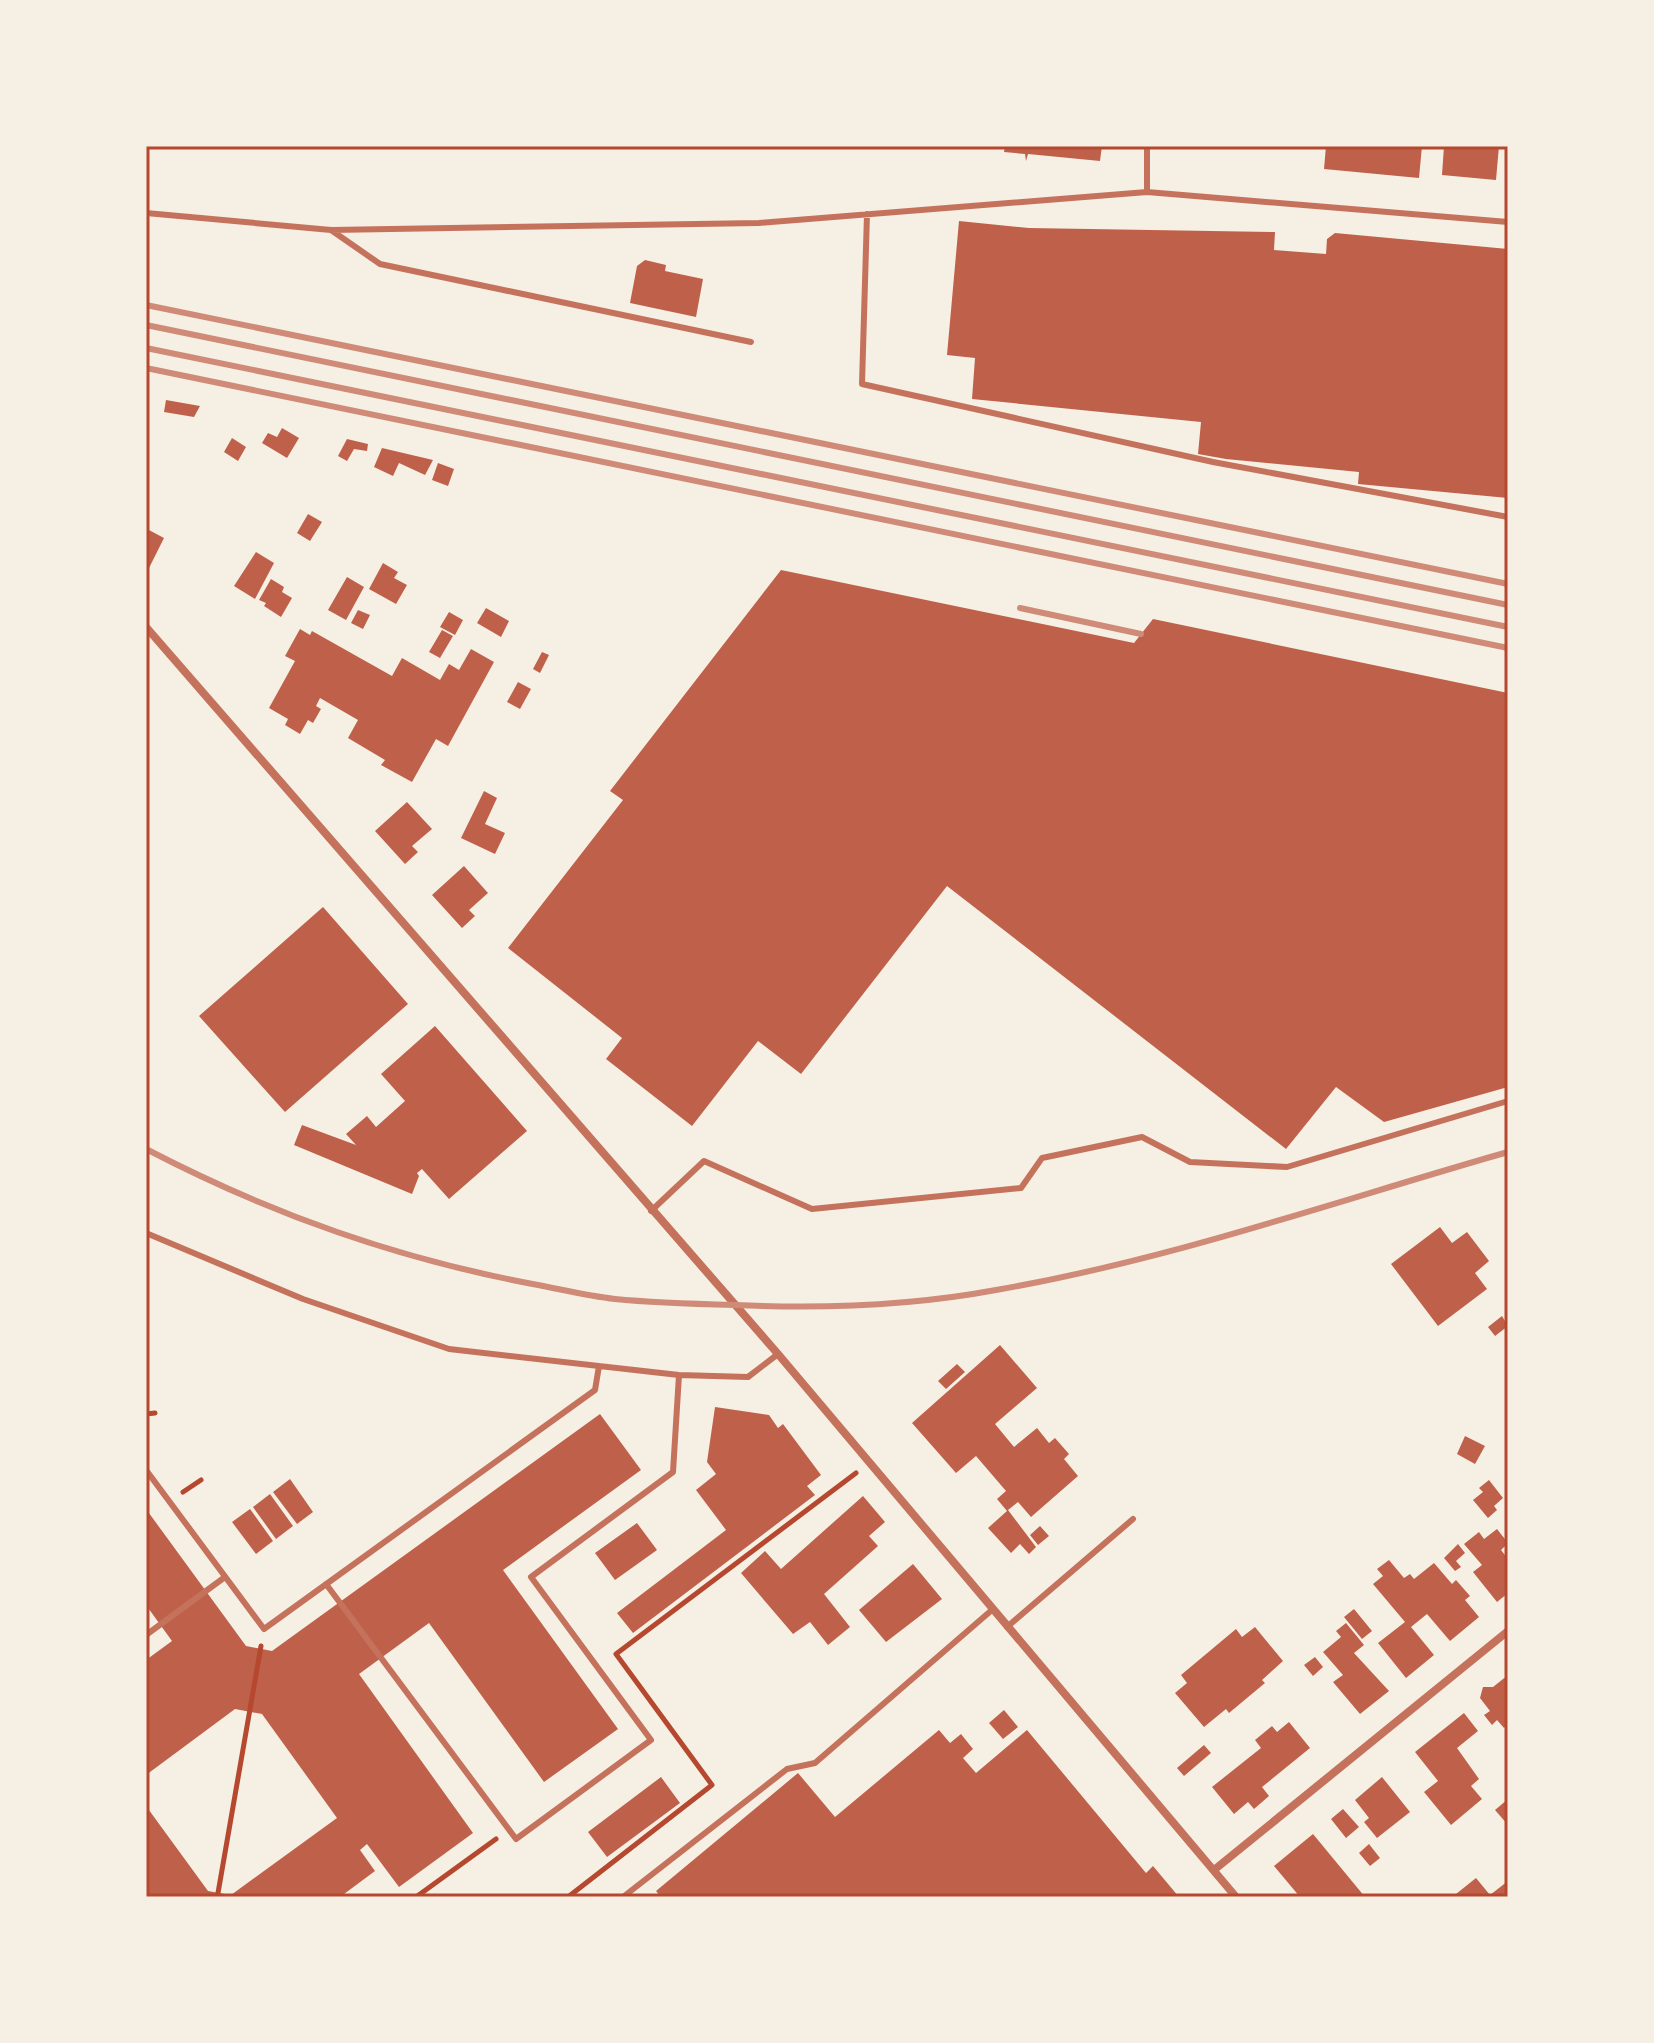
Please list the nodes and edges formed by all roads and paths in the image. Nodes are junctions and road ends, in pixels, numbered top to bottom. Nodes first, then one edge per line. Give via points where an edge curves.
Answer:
1 (1147, 146) edge
2 (1147, 192) junction
3 (146, 213) edge
4 (867, 214) junction
5 (1508, 222) edge
6 (331, 230) junction
7 (751, 342) dead end
8 (1508, 517) edge
9 (146, 627) edge
10 (1508, 1101) edge
11 (651, 1211) junction
12 (146, 1233) edge
13 (778, 1354) junction
14 (599, 1366) junction
15 (679, 1375) junction
16 (155, 1413) dead end
17 (146, 1414) edge
18 (870, 1463) junction
19 (146, 1470) edge
20 (1133, 1519) dead end
21 (225, 1577) junction
22 (326, 1584) junction
23 (993, 1609) junction
24 (1007, 1627) junction
25 (264, 1629) junction
26 (1508, 1631) edge
27 (146, 1635) edge
28 (509, 1829) junction
29 (1214, 1870) junction
30 (218, 1893) dead end
31 (416, 1897) edge
32 (568, 1897) edge
33 (623, 1897) edge
34 (1236, 1897) edge

1 - 2 lane
2 - 4 lane
2 - 5 lane
3 - 6 lane
4 - 6 lane via 759,223
4 - 8 lane via 862,384 1213,462
6 - 7 lane via 380,264
9 - 11 street
10 - 11 lane via 1287,1167 1190,1162 1142,1137 1042,1158 1021,1188 812,1209 704,1161
11 - 13 street
12 - 14 lane via 303,1299 449,1349
13 - 15 lane via 748,1377
13 - 18 street
14 - 15 lane
14 - 22 lane via 595,1390
15 - 28 lane via 673,1472 531,1577 651,1740 516,1839
16 - 17 path
18 - 23 street
18 - 32 path via 616,1654 712,1785
19 - 21 lane
20 - 24 lane
21 - 25 lane
21 - 27 lane
22 - 25 lane
22 - 28 lane
23 - 24 street
23 - 33 lane via 815,1763 787,1769
24 - 29 street
25 - 30 path
26 - 29 street
28 - 31 path
29 - 34 street

